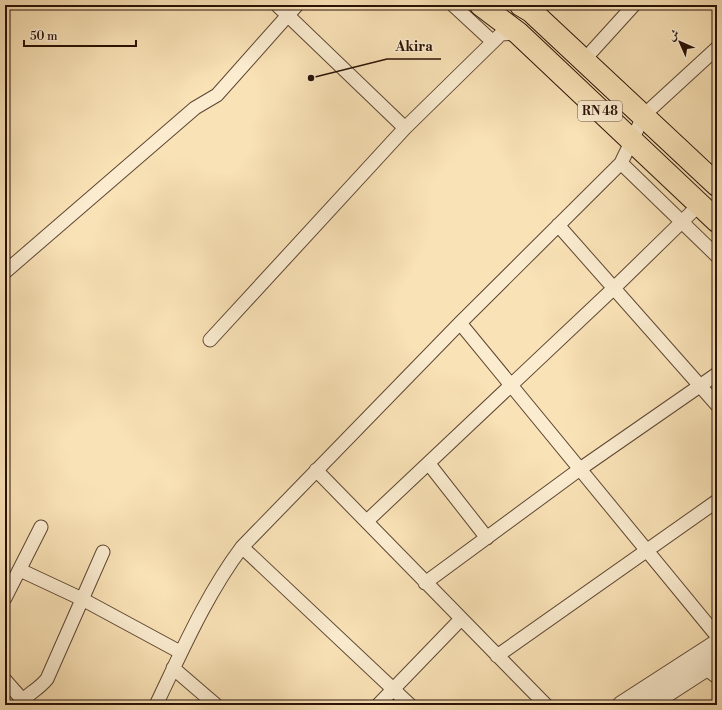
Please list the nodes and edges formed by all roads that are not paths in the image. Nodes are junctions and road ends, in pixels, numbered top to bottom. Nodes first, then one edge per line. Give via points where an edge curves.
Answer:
1 (277, 5) edge
2 (297, 5) edge
3 (453, 5) edge
4 (521, 5) edge
5 (634, 5) edge
6 (487, 10) edge
7 (288, 16) junction
8 (504, 36) junction
9 (717, 48) edge
10 (584, 60) junction
11 (644, 115) junction
12 (405, 128) junction
13 (632, 141) junction
14 (621, 163) junction
15 (717, 184) edge
16 (699, 204) junction
17 (717, 221) edge
18 (682, 222) junction
19 (558, 225) junction
20 (717, 256) edge
21 (5, 272) edge
22 (614, 288) junction
23 (460, 323) junction
24 (210, 340) dead end
25 (717, 374) edge
26 (512, 385) junction
27 (700, 386) junction
28 (717, 405) edge
29 (428, 464) junction
30 (580, 469) junction
31 (316, 470) junction
32 (717, 501) edge
33 (367, 521) junction
34 (40, 527) dead end
35 (487, 538) junction
36 (242, 547) junction
37 (647, 550) junction
38 (103, 552) dead end
39 (20, 570) junction
40 (426, 583) junction
41 (5, 598) edge
42 (82, 599) junction
43 (461, 619) junction
44 (717, 636) edge
45 (717, 643) edge
46 (180, 652) junction
47 (498, 656) junction
48 (173, 668) junction
49 (713, 669) edge
50 (5, 680) edge
51 (394, 689) junction
52 (22, 703) edge
53 (156, 705) edge
54 (216, 705) edge
55 (378, 705) edge
56 (410, 705) edge
57 (546, 705) edge
58 (621, 705) edge
59 (649, 705) edge

1 - 7 street
2 - 7 street
3 - 8 street
4 - 10 highway, RN 48 via 531,11
5 - 10 street
6 - 8 highway, RN 48
7 - 12 street
7 - 21 street via 217,95 195,108
8 - 12 street
8 - 13 highway, RN 48
9 - 11 street
10 - 11 highway, RN 48
11 - 13 street
11 - 15 highway, RN 48
12 - 24 street
13 - 14 street
13 - 16 highway, RN 48
14 - 18 street
14 - 19 street
16 - 17 highway, RN 48
16 - 18 street
18 - 20 street
18 - 22 street
19 - 22 street
19 - 23 street
22 - 26 street
22 - 27 street
23 - 26 street
23 - 31 street
25 - 27 street
26 - 29 street
26 - 30 street
27 - 28 street
27 - 30 street
29 - 33 street
29 - 35 street
30 - 35 street
30 - 37 street
31 - 33 street
31 - 36 street
32 - 37 street
33 - 40 street
34 - 39 street
35 - 40 street
36 - 46 street via 217,582
36 - 51 street
37 - 44 street
37 - 47 street
38 - 42 street
39 - 41 street
39 - 42 street
40 - 43 street
42 - 46 street
42 - 52 street via 47,679
43 - 47 street
43 - 51 street
45 - 58 street
46 - 48 street
47 - 57 street
48 - 53 street
48 - 54 street
49 - 59 street
50 - 52 street
51 - 55 street
51 - 56 street

